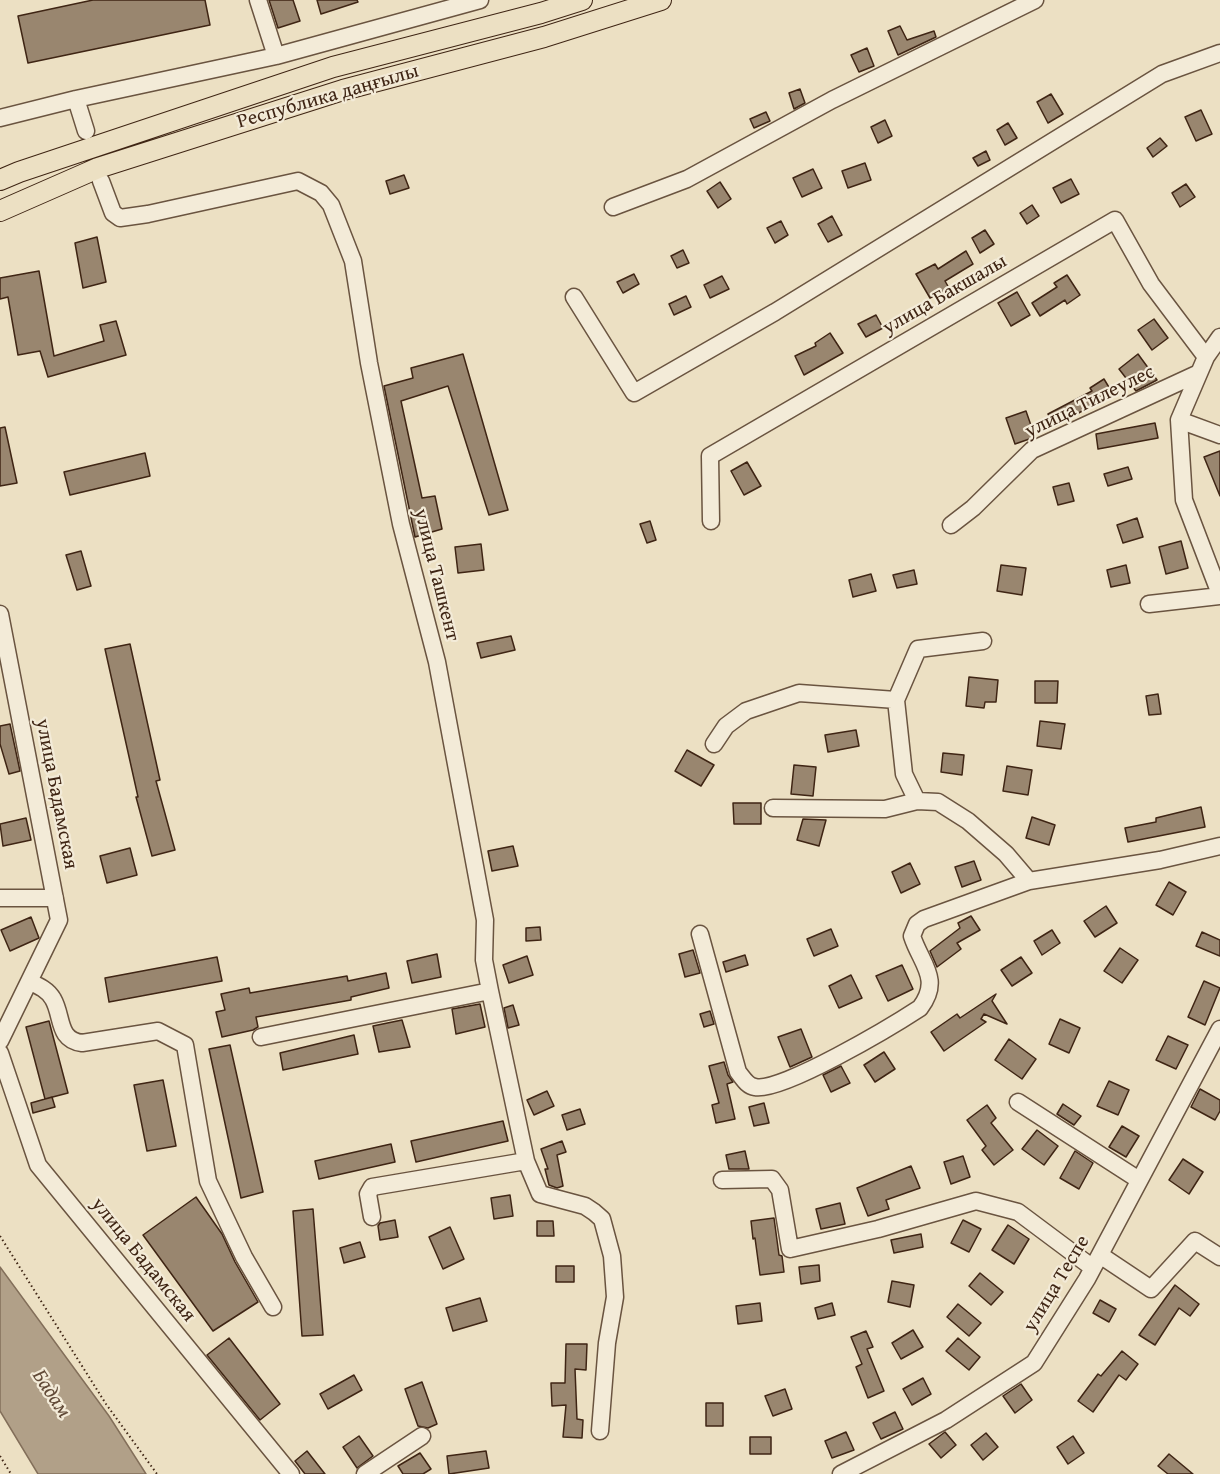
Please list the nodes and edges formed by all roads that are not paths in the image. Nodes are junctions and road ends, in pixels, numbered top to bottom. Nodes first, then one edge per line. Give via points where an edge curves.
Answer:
1 (258, 0) edge
2 (480, 0) edge
3 (582, 0) edge
4 (662, 0) edge
5 (1035, 0) edge
6 (1220, 53) edge
7 (276, 56) junction
8 (76, 99) junction
9 (0, 118) edge
10 (86, 131) dead end
11 (0, 180) edge
12 (101, 181) dead end
13 (613, 207) dead end
14 (0, 211) edge
15 (574, 297) dead end
16 (1220, 337) edge
17 (1206, 357) junction
18 (1199, 373) junction
19 (1179, 420) junction
20 (1220, 435) edge
21 (711, 521) dead end
22 (951, 525) dead end
23 (1220, 595) edge
24 (1149, 604) dead end
25 (0, 614) edge
26 (983, 641) dead end
27 (896, 700) junction
28 (714, 744) dead end
29 (917, 801) junction
30 (773, 808) dead end
31 (1220, 846) edge
32 (1029, 881) junction
33 (0, 898) edge
34 (55, 898) junction
35 (700, 934) dead end
36 (30, 982) junction
37 (490, 991) junction
38 (1220, 1029) edge
39 (261, 1037) dead end
40 (0, 1041) edge
41 (0, 1053) edge
42 (1018, 1102) dead end
43 (526, 1161) junction
44 (722, 1180) dead end
45 (1139, 1180) junction
46 (372, 1217) dead end
47 (1220, 1257) edge
48 (1097, 1261) junction
49 (273, 1307) dead end
50 (600, 1431) dead end
51 (422, 1436) dead end
52 (291, 1474) edge
53 (365, 1474) edge
54 (841, 1474) edge

1 - 7 street
2 - 7 street
3 - 11 main road, Республика даңғылы via 333,67
4 - 14 main road, Республика даңғылы via 544,37 310,100 98,168
5 - 13 street via 832,100 687,179
6 - 15 street via 1162,74 775,312 634,393
7 - 8 street
8 - 9 street
8 - 10 street
12 - 37 street, улица Ташкент via 113,213 120,218 298,181 321,193 331,206 353,261 401,524 437,662 485,920 484,960
16 - 17 street
17 - 18 street
17 - 21 street, улица Бакшалы via 1151,284 1115,220 710,456
18 - 19 street
18 - 22 street, улица Тилеулес via 1032,450
19 - 20 street
19 - 23 street via 1184,500
23 - 24 street
25 - 34 street, улица Бадамская
26 - 27 street via 918,649
27 - 28 street via 799,693 746,711 726,726
27 - 29 street via 904,774
29 - 30 street via 885,809
29 - 32 street via 938,802 968,821 1006,854
31 - 32 street
32 - 35 street via 917,924 912,936 929,976 926,1000 920,1008 794,1077 768,1086 755,1088 738,1072
33 - 34 street
34 - 36 street, улица Бадамская via 59,920
36 - 40 street, улица Бадамская
36 - 49 street via 46,990 54,1000 66,1036 74,1042 158,1030 184,1046 208,1181
37 - 39 street
37 - 43 street
38 - 45 street, улица Теспе
41 - 52 street, улица Бадамская via 38,1165
42 - 45 street
43 - 46 street via 372,1187 368,1194
43 - 50 street via 540,1194 585,1206 602,1219 612,1256 615,1297
44 - 48 street via 772,1179 780,1190 790,1249 976,1201 1018,1212
45 - 48 street, улица Теспе
47 - 48 street via 1195,1241 1151,1289
48 - 54 street, улица Теспе via 1034,1363 946,1420
51 - 53 street

